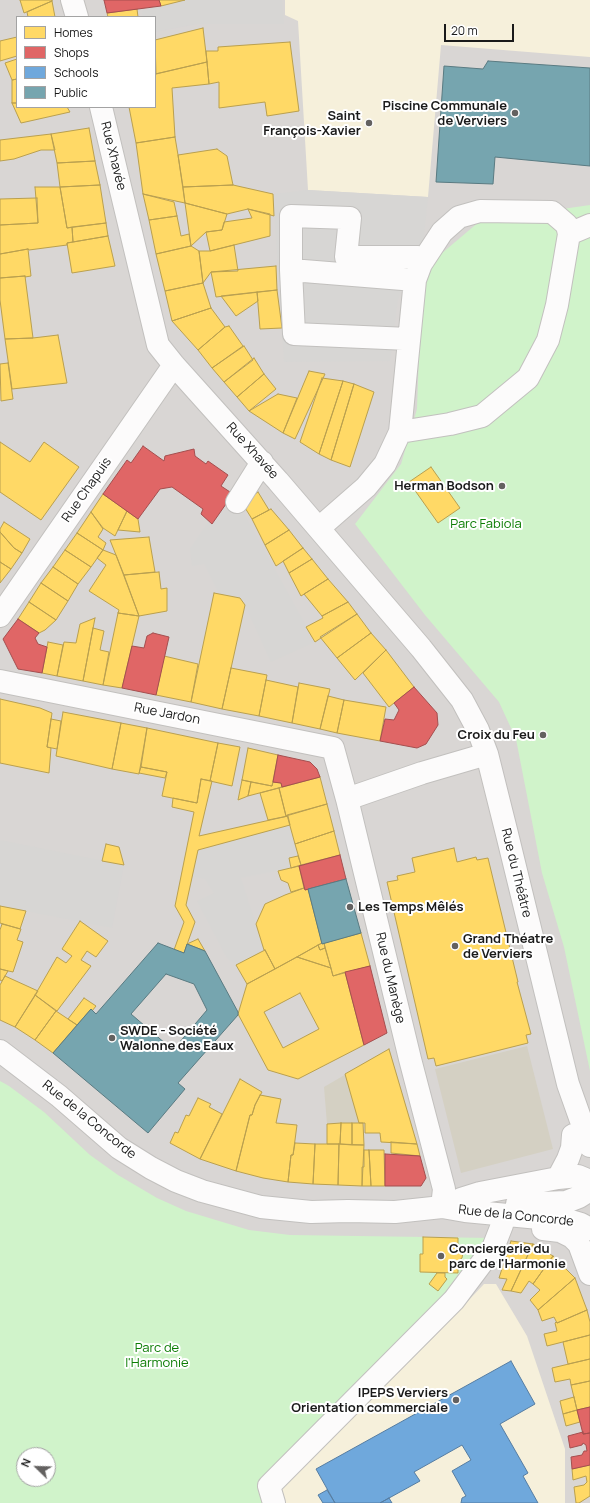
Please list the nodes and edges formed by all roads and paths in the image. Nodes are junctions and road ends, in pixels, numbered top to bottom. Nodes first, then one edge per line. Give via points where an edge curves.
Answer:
1 (72, 0) edge
2 (77, 16) edge
3 (101, 108) edge
4 (590, 225) edge
5 (569, 234) junction
6 (291, 270) junction
7 (418, 272) junction
8 (409, 339) junction
9 (174, 365) junction
10 (400, 432) junction
11 (262, 462) junction
12 (237, 502) dead end
13 (319, 528) junction
14 (0, 616) edge
15 (0, 681) edge
16 (333, 748) joint
17 (487, 754) junction
18 (347, 799) junction
19 (0, 1051) edge
20 (582, 1141) edge
21 (558, 1178) junction
22 (588, 1188) edge
23 (442, 1207) junction
24 (465, 1211) junction
25 (362, 1212) junction
26 (502, 1225) junction
27 (590, 1228) edge
28 (590, 1274) edge
29 (274, 1503) edge

1 - 2 street
3 - 9 street, Rue Xhavée via 158,345
4 - 5 street
5 - 7 street via 567,225 552,212 480,211 459,216 442,232
5 - 10 street via 557,305 548,340 528,378 482,416
6 - 7 street
6 - 7 street via 291,216 350,218 346,257 418,257
6 - 8 street via 294,334
7 - 8 street
8 - 10 street
9 - 11 street, Rue Xhavée
9 - 14 street, Rue Chapuis
10 - 13 street via 385,464 366,487
11 - 12 street
11 - 13 street, Rue Xhavée
13 - 17 street, Rue Xhavée via 462,700
15 - 16 street, Rue Jardon
16 - 18 street, Rue du Manège
17 - 18 street
17 - 20 street, Rue du Théâtre
18 - 23 street, Rue du Manège via 444,1189
19 - 25 street, Rue de la Concorde via 59,1096 119,1148 176,1181 261,1207 311,1212
20 - 21 street via 572,1148
20 - 22 street, Rue du Théâtre
21 - 22 street, Rue de la Concorde via 573,1176
21 - 23 street, Rue de la Concorde via 480,1193
22 - 24 street via 579,1197 566,1202 494,1206
23 - 24 street, Rue de la Concorde
23 - 25 street, Rue de la Concorde via 395,1212
24 - 27 street, Rue de la Concorde via 567,1220
25 - 26 street via 407,1223
26 - 28 street via 560,1231 572,1237 579,1244
26 - 29 street via 493,1248 454,1300 269,1486

